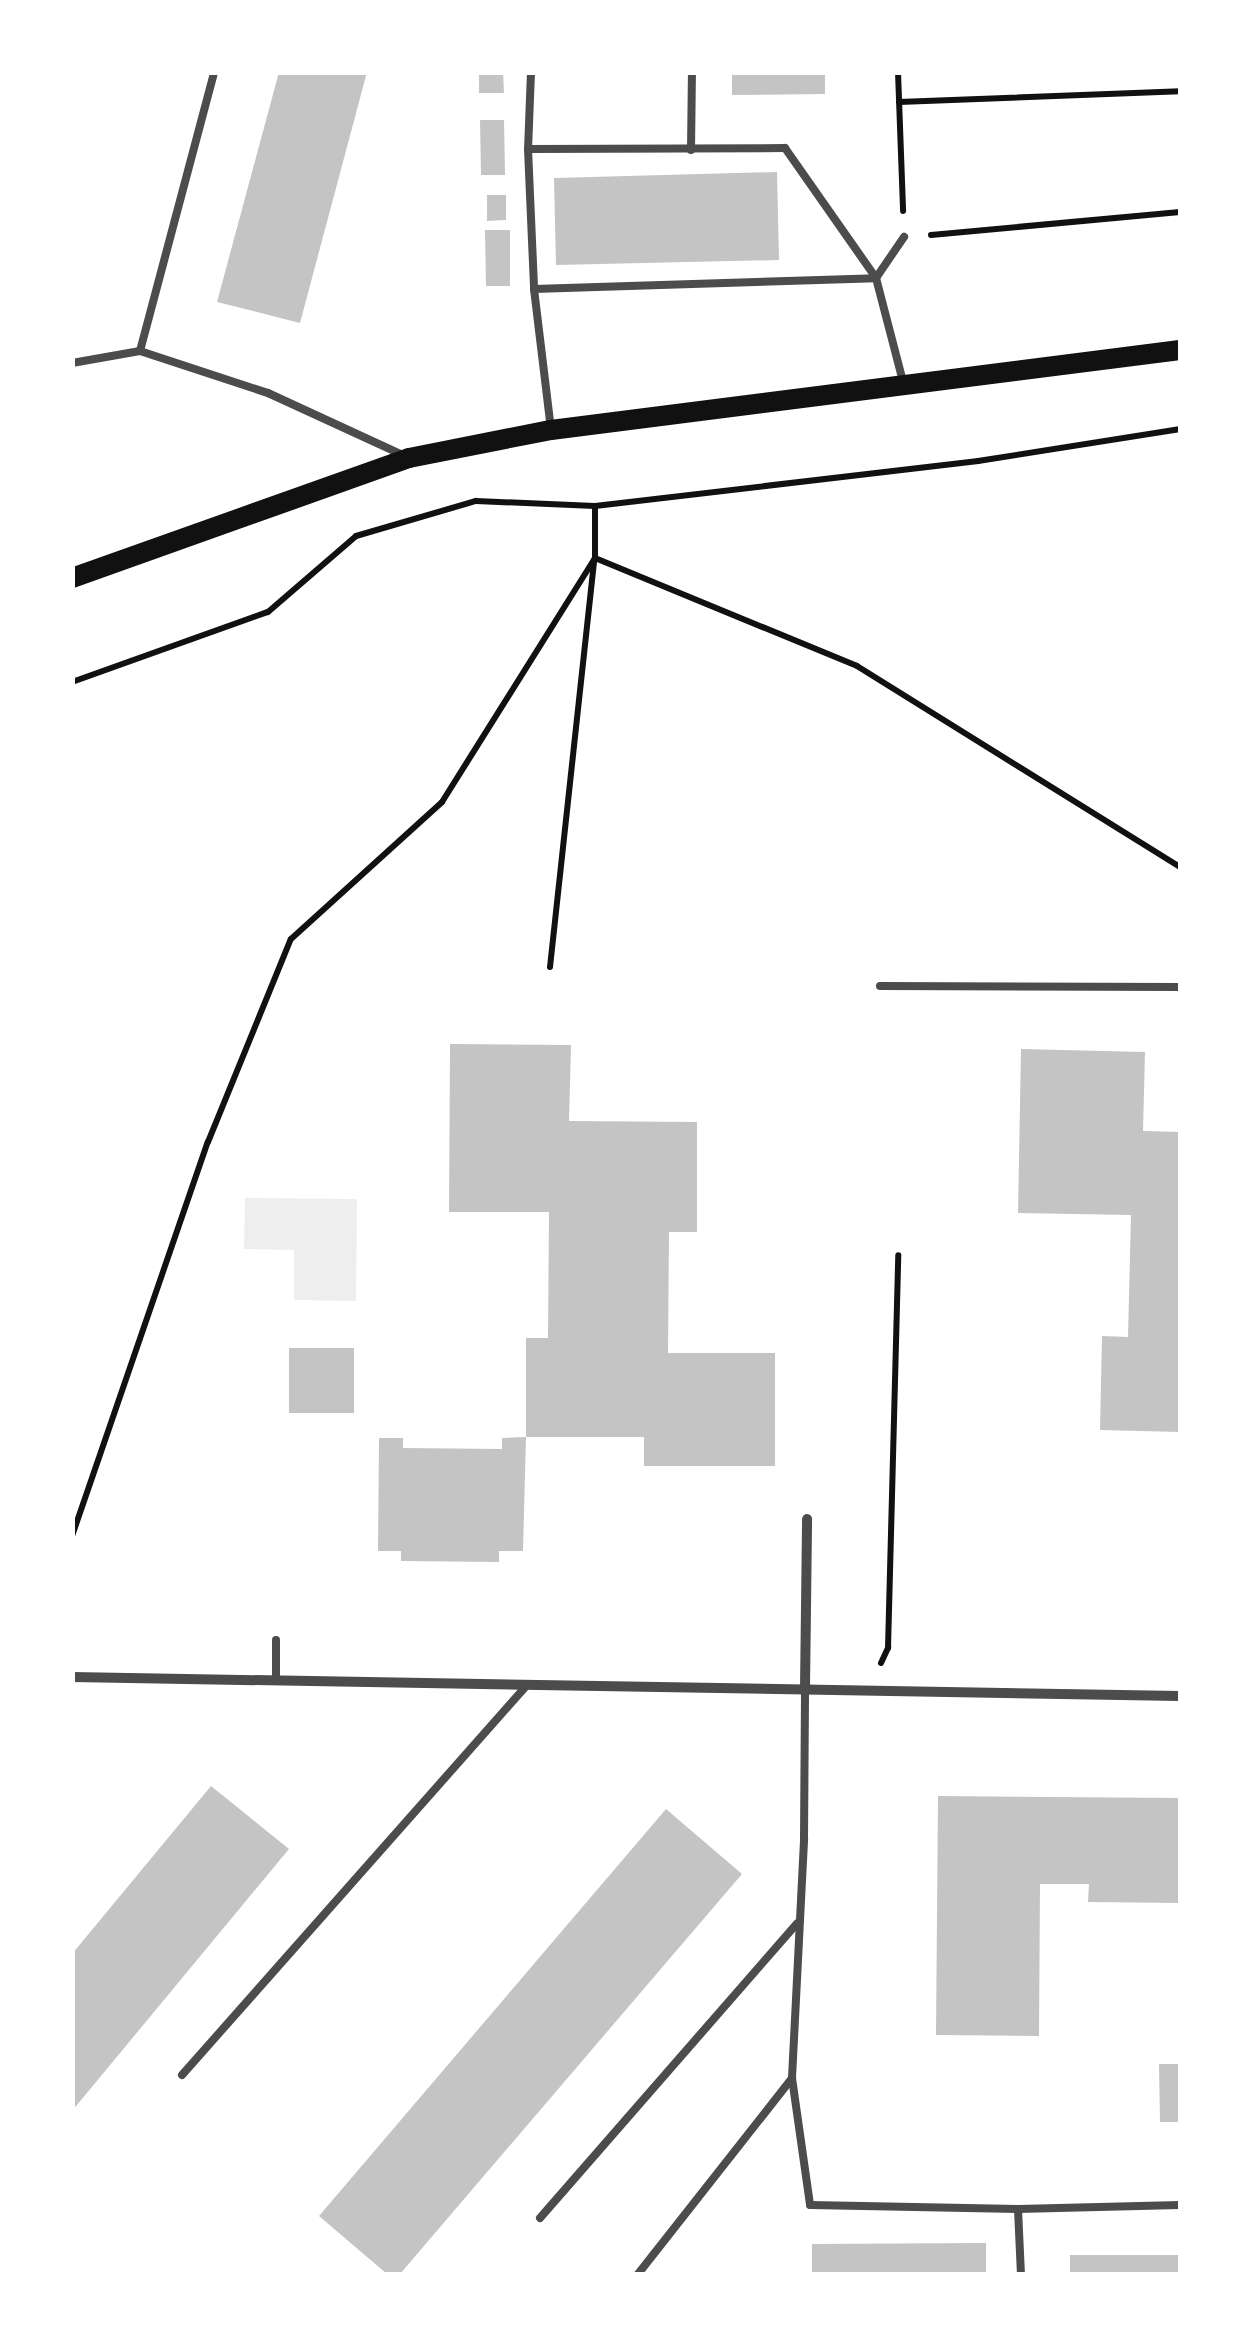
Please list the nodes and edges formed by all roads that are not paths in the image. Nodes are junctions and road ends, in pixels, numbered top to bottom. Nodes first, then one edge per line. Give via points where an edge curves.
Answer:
1 (214, 72) edge
2 (530, 72) edge
3 (692, 72) edge
4 (528, 149) junction
5 (691, 150) junction
6 (904, 237) road end
7 (876, 278) junction
8 (534, 289) junction
9 (1180, 350) edge
10 (140, 351) junction
11 (72, 364) edge
12 (904, 386) junction
13 (551, 430) junction
14 (409, 458) junction
15 (72, 578) edge
16 (880, 986) dead end
17 (1180, 987) edge
18 (807, 1519) dead end
19 (276, 1640) dead end
20 (73, 1678) edge
21 (276, 1678) junction
22 (530, 1682) junction
23 (805, 1690) junction
24 (1180, 1696) edge
25 (798, 1923) junction
26 (182, 2075) dead end
27 (792, 2078) junction
28 (1180, 2205) edge
29 (1018, 2209) junction
30 (540, 2218) dead end
31 (638, 2274) edge
32 (1020, 2274) edge

1 - 10 lane
2 - 4 lane
3 - 5 lane
4 - 5 lane
4 - 8 lane
5 - 7 lane via 785,148
6 - 7 lane
7 - 8 lane
7 - 12 lane
8 - 13 lane
9 - 12 main road
10 - 11 lane
10 - 14 lane via 268,393
12 - 13 main road
13 - 14 main road
14 - 15 main road
16 - 17 lane
18 - 23 street
19 - 21 lane
20 - 21 street
21 - 22 street
22 - 23 street
22 - 26 lane
23 - 24 street
23 - 25 lane
25 - 27 lane
25 - 30 lane
27 - 29 lane via 810,2205
27 - 31 lane
28 - 29 lane
29 - 32 lane

